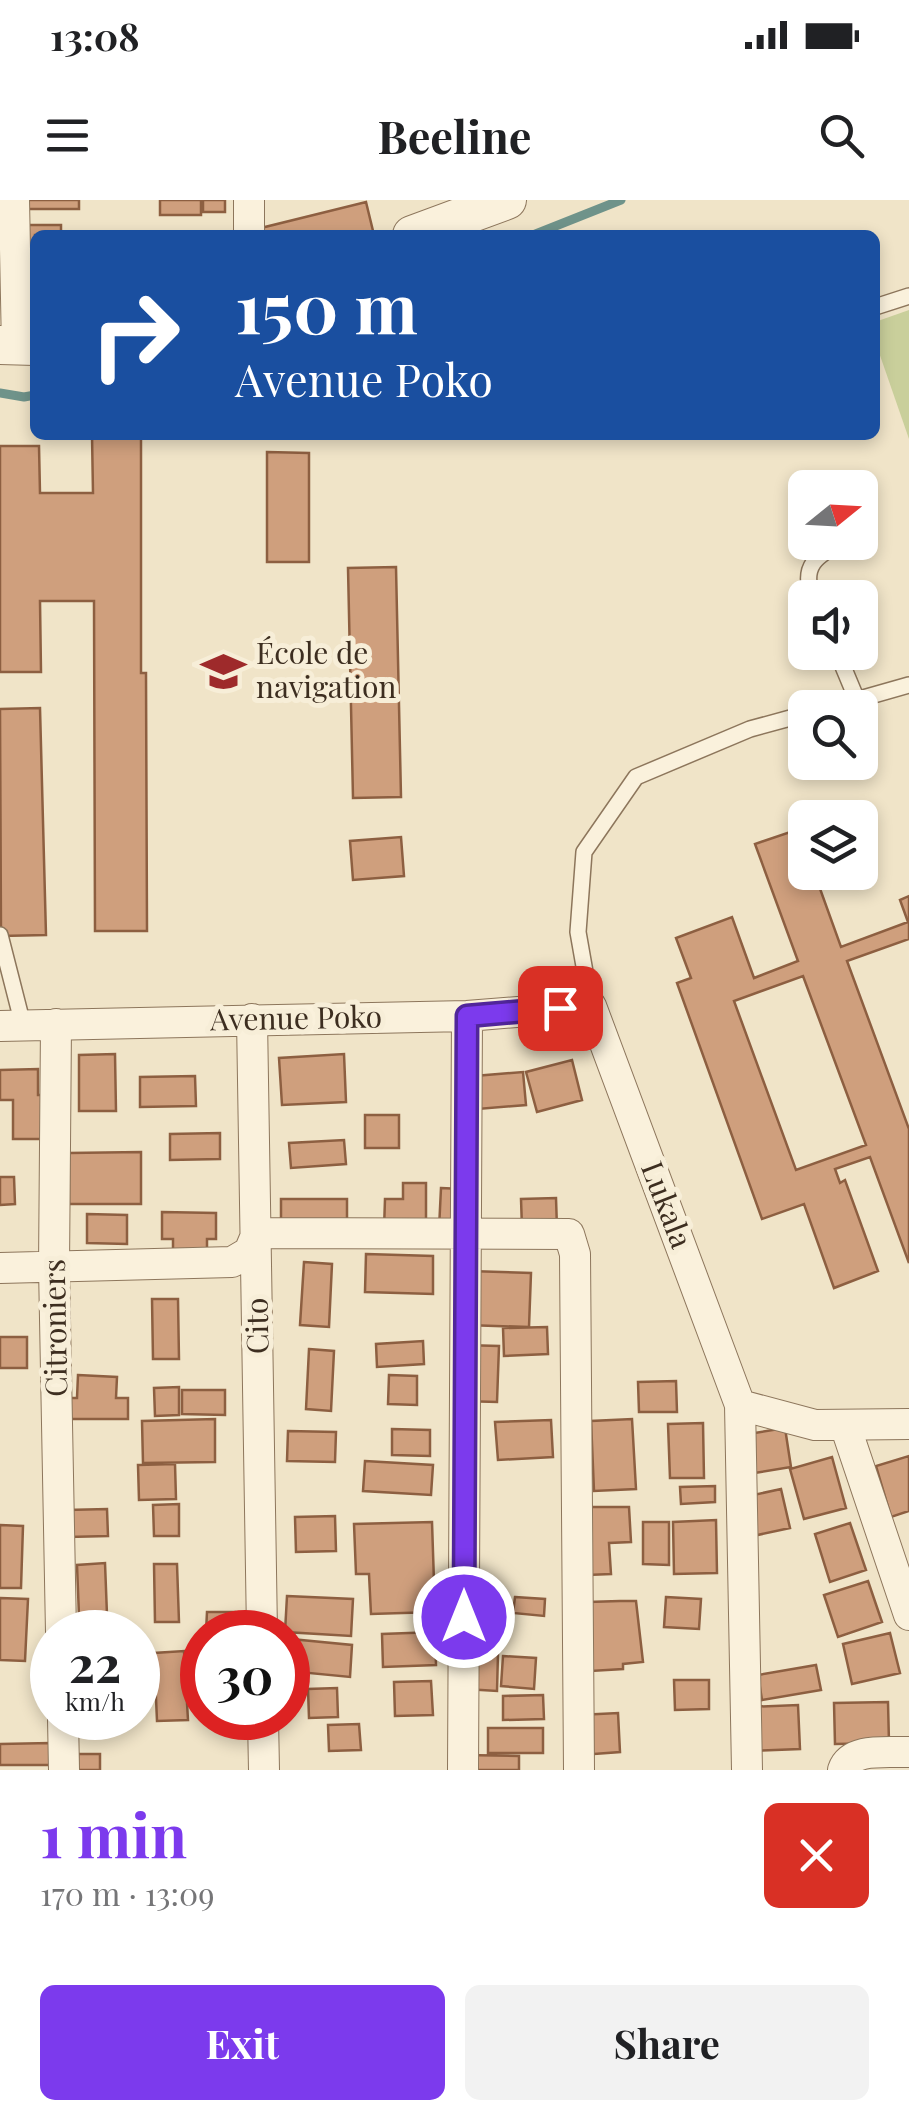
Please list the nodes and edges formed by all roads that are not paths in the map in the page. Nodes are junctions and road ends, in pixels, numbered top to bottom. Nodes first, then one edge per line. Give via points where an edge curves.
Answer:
1 (14, 200) edge
2 (249, 200) edge
3 (506, 200) edge
4 (249, 230) edge
5 (425, 230) edge
6 (909, 296) edge
7 (880, 305) edge
8 (17, 346) edge
9 (909, 686) edge
10 (878, 694) edge
11 (788, 719) edge
12 (0, 936) edge
13 (591, 1006) junction
14 (467, 1016) junction
15 (252, 1020) junction
16 (56, 1024) junction
17 (11, 1026) edge
18 (257, 1233) junction
19 (465, 1235) junction
20 (54, 1267) junction
21 (0, 1268) edge
22 (740, 1405) junction
23 (909, 1424) edge
24 (845, 1425) junction
25 (61, 1610) edge
26 (262, 1610) edge
27 (909, 1615) edge
28 (63, 1740) edge
29 (263, 1740) edge
30 (909, 1752) edge
31 (64, 1770) edge
32 (264, 1770) edge
33 (463, 1770) edge
34 (579, 1770) edge
35 (746, 1770) edge
36 (843, 1770) edge

1 - 8 street
2 - 4 street
3 - 5 street
6 - 7 lane
9 - 10 lane
11 - 13 lane via 636,777 584,852 578,932
12 - 17 lane
13 - 14 street, Avenue Poko
13 - 22 street, Lukala
14 - 15 street, Avenue Poko
14 - 19 street
15 - 16 street, Avenue Poko
15 - 18 street, Cito
16 - 17 street, Avenue Poko
16 - 20 street, Citroniers
18 - 19 street
18 - 20 street via 249,1252 232,1262
18 - 26 street, Cito
19 - 33 street
19 - 34 street via 569,1234 574,1244
20 - 21 street
20 - 25 street, Citroniers
22 - 24 street via 815,1426
22 - 35 street, Lukala
23 - 24 street
24 - 27 street
28 - 31 street
29 - 32 street
30 - 36 street via 856,1754

